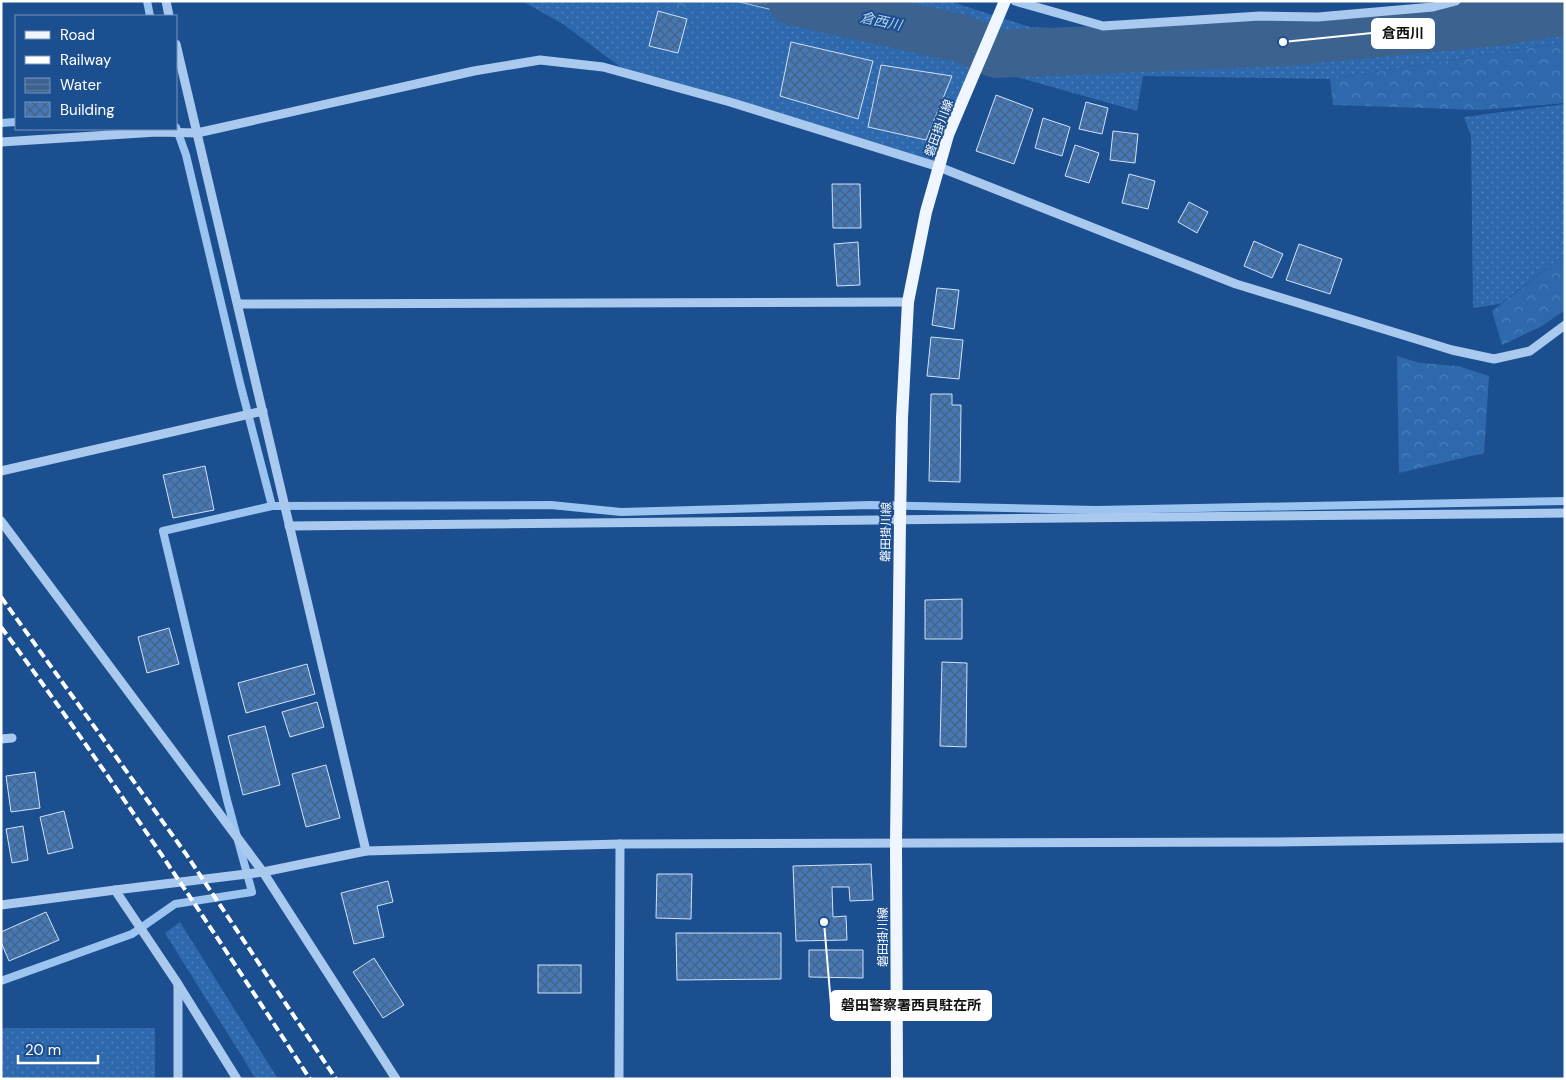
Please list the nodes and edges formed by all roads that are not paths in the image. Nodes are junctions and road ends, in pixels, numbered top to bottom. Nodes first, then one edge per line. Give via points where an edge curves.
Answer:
1 (166, 1) edge
2 (1005, 1) edge
3 (1015, 1) edge
4 (1456, 1) edge
5 (169, 15) edge
6 (178, 52) edge
7 (198, 133) junction
8 (1, 142) edge
9 (939, 167) junction
10 (908, 302) junction
11 (238, 304) junction
12 (1565, 325) edge
13 (262, 411) junction
14 (1, 471) edge
15 (1565, 513) edge
16 (1, 521) edge
17 (900, 521) junction
18 (289, 526) junction
19 (12, 738) dead end
20 (1, 739) edge
21 (1565, 838) edge
22 (896, 842) junction
23 (620, 844) junction
24 (366, 851) junction
25 (263, 872) junction
26 (114, 890) junction
27 (1, 906) edge
28 (178, 984) junction
29 (178, 1079) edge
30 (236, 1079) edge
31 (396, 1079) edge
32 (619, 1079) edge
33 (898, 1079) edge

1 - 5 street
2 - 9 main road, 磐田掛川線 via 948,135
3 - 4 street via 1104,26 1260,16 1318,16
6 - 7 street
7 - 8 street via 156,132
7 - 9 street via 474,71 540,60 603,67 730,102
7 - 11 street
9 - 10 main road, 磐田掛川線 via 926,212
9 - 12 street via 1236,284 1452,350 1494,359 1530,351
10 - 11 street
10 - 17 main road, 磐田掛川線
11 - 13 street
13 - 14 street
13 - 18 street
15 - 17 street
16 - 25 street
17 - 18 street
17 - 22 main road, 磐田掛川線
18 - 24 street
19 - 20 street
21 - 22 street
22 - 23 street
22 - 33 main road, 磐田掛川線
23 - 24 street
23 - 32 street
24 - 25 street
25 - 26 street
25 - 31 street
26 - 27 street
26 - 28 street
28 - 29 street
28 - 30 street

